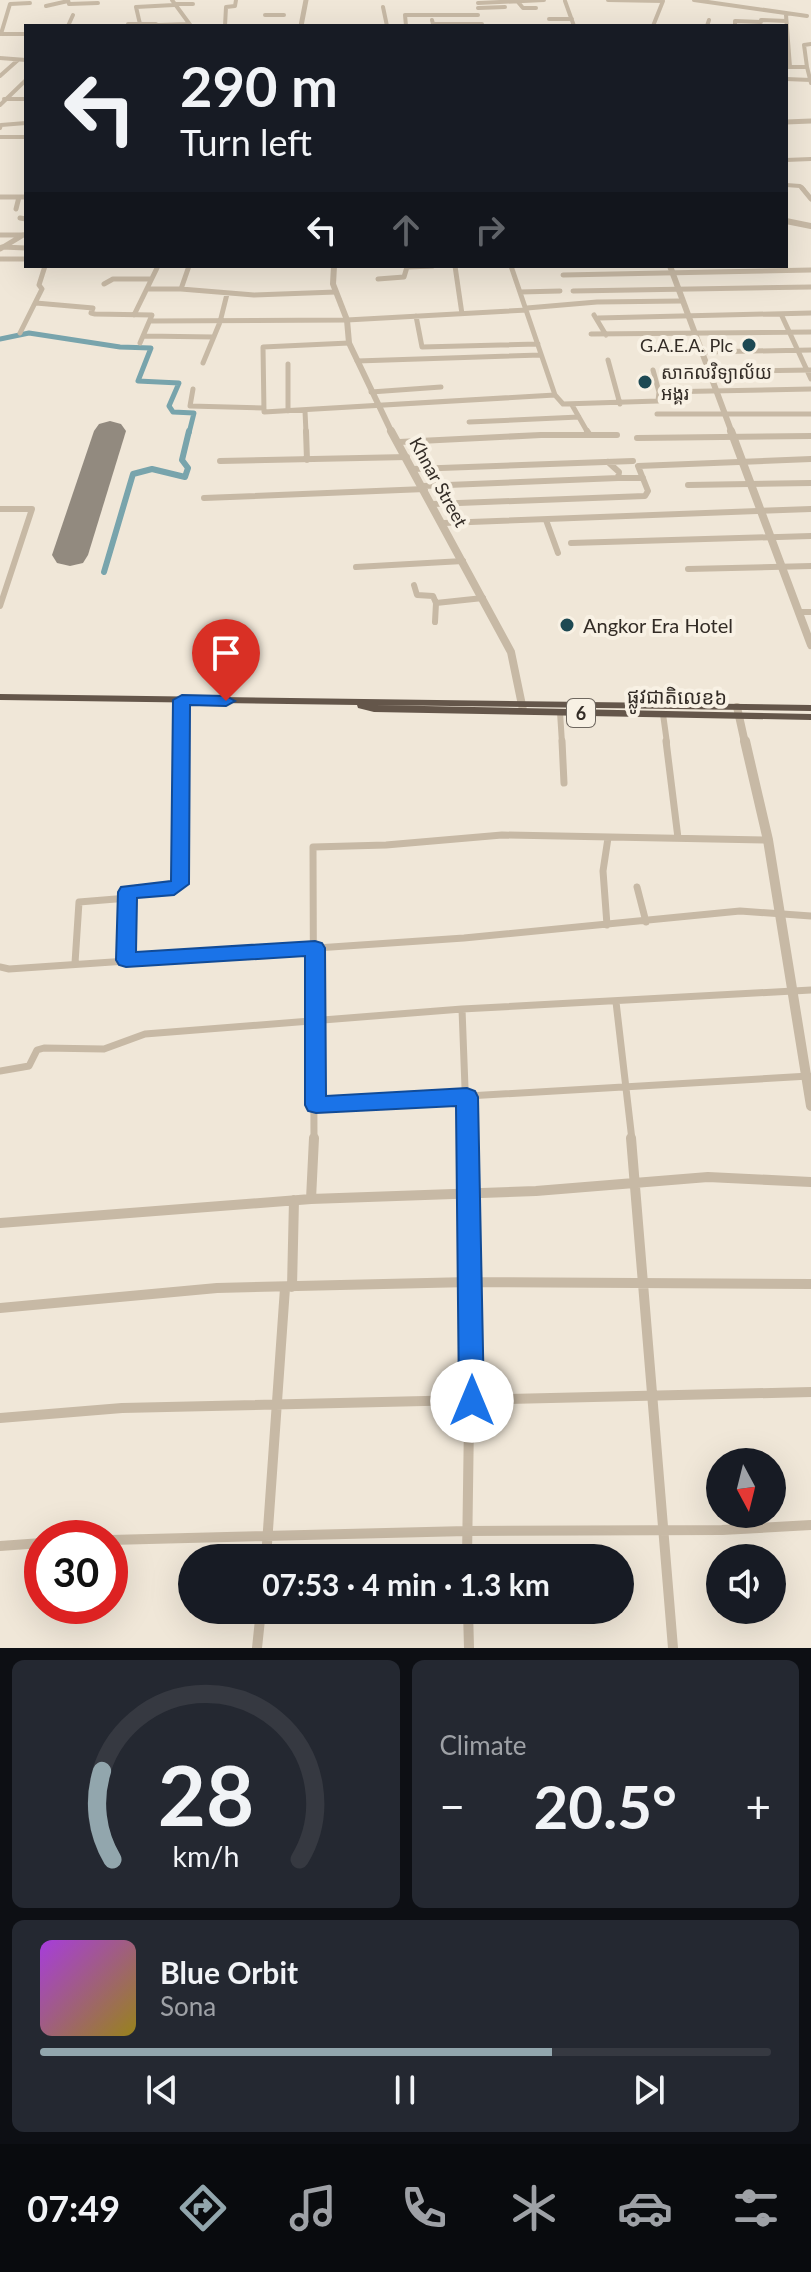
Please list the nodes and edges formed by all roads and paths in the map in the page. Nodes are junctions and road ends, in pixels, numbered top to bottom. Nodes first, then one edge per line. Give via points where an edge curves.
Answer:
1 (236, 0) edge
2 (306, 0) edge
3 (608, 0) edge
4 (694, 0) edge
5 (68, 1) edge
6 (565, 1) edge
7 (663, 1) edge
8 (518, 2) edge
9 (542, 2) edge
10 (30, 3) dead end
11 (98, 3) dead end
12 (174, 4) edge
13 (194, 5) dead end
14 (46, 6) dead end
15 (487, 6) dead end
16 (383, 7) dead end
17 (478, 7) edge
18 (505, 7) dead end
19 (536, 8) dead end
20 (749, 11) dead end
21 (499, 12) dead end
22 (760, 12) junction
23 (73, 15) dead end
24 (265, 15) dead end
25 (284, 15) dead end
26 (786, 15) junction
27 (809, 16) edge
28 (406, 19) junction
29 (414, 19) dead end
30 (549, 19) dead end
31 (572, 19) junction
32 (432, 20) dead end
33 (709, 20) dead end
34 (786, 21) junction
35 (156, 23) edge
36 (453, 23) edge
37 (462, 23) edge
38 (761, 23) edge
39 (69, 24) edge
40 (128, 24) dead end
41 (140, 24) junction
42 (189, 24) edge
43 (225, 24) edge
44 (301, 24) edge
45 (387, 24) edge
46 (406, 24) edge
47 (573, 24) edge
48 (654, 24) edge
49 (708, 24) edge
50 (735, 24) edge
51 (786, 24) edge
52 (1, 25) edge
53 (0, 34) edge
54 (24, 34) edge
55 (811, 44) edge
56 (0, 58) edge
57 (18, 60) junction
58 (24, 60) edge
59 (788, 67) edge
60 (807, 67) junction
61 (0, 76) edge
62 (788, 79) edge
63 (810, 81) edge
64 (24, 82) edge
65 (24, 99) edge
66 (2, 101) edge
67 (811, 121) edge
68 (788, 122) edge
69 (24, 123) edge
70 (0, 128) edge
71 (0, 137) edge
72 (24, 137) edge
73 (811, 159) edge
74 (788, 160) edge
75 (788, 185) edge
76 (0, 197) edge
77 (23, 197) edge
78 (811, 199) edge
79 (16, 209) dead end
80 (788, 220) edge
81 (811, 226) edge
82 (0, 235) edge
83 (24, 235) edge
84 (0, 248) edge
85 (24, 248) edge
86 (0, 259) edge
87 (24, 259) edge
88 (44, 268) edge
89 (157, 268) edge
90 (188, 268) edge
91 (334, 268) edge
92 (408, 268) edge
93 (455, 268) edge
94 (512, 268) edge
95 (691, 268) edge
96 (671, 269) edge
97 (811, 270) edge
98 (762, 271) junction
99 (693, 273) junction
100 (563, 275) dead end
101 (151, 279) junction
102 (378, 279) dead end
103 (104, 284) dead end
104 (811, 287) edge
105 (770, 288) junction
106 (147, 289) junction
107 (181, 289) junction
108 (678, 289) junction
109 (560, 291) dead end
110 (573, 291) dead end
111 (586, 291) junction
112 (336, 292) junction
113 (520, 292) junction
114 (227, 294) junction
115 (682, 301) junction
116 (36, 303) junction
117 (590, 303) junction
118 (527, 309) junction
119 (811, 313) edge
120 (462, 314) junction
121 (781, 314) junction
122 (134, 315) junction
123 (416, 316) junction
124 (688, 316) junction
125 (347, 320) junction
126 (150, 321) junction
127 (220, 322) junction
128 (790, 332) junction
129 (811, 332) edge
130 (20, 333) dead end
131 (591, 334) dead end
132 (695, 334) junction
133 (606, 335) junction
134 (144, 336) junction
135 (214, 337) junction
136 (140, 343) dead end
137 (349, 343) junction
138 (538, 344) junction
139 (798, 350) junction
140 (811, 350) edge
141 (703, 352) junction
142 (541, 355) junction
143 (608, 360) dead end
144 (357, 361) junction
145 (203, 363) dead end
146 (288, 364) dead end
147 (653, 370) dead end
148 (809, 370) edge
149 (669, 372) dead end
150 (711, 372) junction
151 (811, 379) edge
152 (441, 387) dead end
153 (193, 389) dead end
154 (811, 389) edge
155 (717, 391) junction
156 (371, 392) junction
157 (659, 392) junction
158 (555, 395) junction
159 (620, 404) junction
160 (572, 405) junction
161 (378, 406) junction
162 (264, 408) junction
163 (288, 411) junction
164 (305, 411) junction
165 (657, 414) dead end
166 (726, 414) junction
167 (811, 414) edge
168 (579, 417) junction
169 (469, 422) dead end
170 (589, 434) junction
171 (617, 435) dead end
172 (811, 436) edge
173 (734, 437) junction
174 (637, 438) dead end
175 (399, 442) junction
176 (407, 457) junction
177 (811, 459) edge
178 (307, 460) junction
179 (742, 460) junction
180 (220, 461) dead end
181 (633, 461) dead end
182 (608, 462) junction
183 (413, 469) junction
184 (619, 478) junction
185 (643, 478) junction
186 (811, 483) edge
187 (751, 484) junction
188 (688, 485) dead end
189 (424, 488) junction
190 (204, 498) dead end
191 (522, 500) junction
192 (433, 504) junction
193 (0, 509) edge
194 (811, 509) edge
195 (761, 511) junction
196 (546, 520) junction
197 (520, 521) junction
198 (444, 523) junction
199 (811, 536) edge
200 (772, 538) junction
201 (571, 543) dead end
202 (558, 553) dead end
203 (463, 561) junction
204 (782, 566) junction
205 (811, 566) edge
206 (356, 567) dead end
207 (688, 569) dead end
208 (414, 585) dead end
209 (483, 598) junction
210 (436, 603) junction
211 (0, 606) edge
212 (798, 612) junction
213 (811, 612) edge
214 (435, 622) dead end
215 (811, 645) edge
216 (0, 697) edge
217 (182, 700) junction
218 (523, 707) junction
219 (811, 708) edge
220 (738, 711) junction
221 (560, 712) junction
222 (663, 714) junction
223 (811, 717) edge
224 (564, 783) dead end
225 (608, 838) junction
226 (678, 838) junction
227 (768, 840) junction
228 (637, 887) dead end
229 (128, 898) junction
230 (782, 915) junction
231 (811, 916) edge
232 (646, 922) junction
233 (607, 925) junction
234 (315, 948) junction
235 (126, 960) junction
236 (75, 963) junction
237 (0, 967) edge
238 (794, 990) junction
239 (811, 990) edge
240 (616, 1002) junction
241 (462, 1009) junction
242 (313, 1021) junction
243 (0, 1071) edge
244 (808, 1076) edge
245 (626, 1089) junction
246 (467, 1097) junction
247 (316, 1105) junction
248 (811, 1106) edge
249 (637, 1182) junction
250 (811, 1182) edge
251 (470, 1193) junction
252 (311, 1199) junction
253 (294, 1200) junction
254 (0, 1223) edge
255 (470, 1282) junction
256 (645, 1282) junction
257 (811, 1284) edge
258 (289, 1288) junction
259 (0, 1308) edge
260 (811, 1392) edge
261 (654, 1396) junction
262 (472, 1401) junction
263 (276, 1405) junction
264 (0, 1418) edge
265 (811, 1525) edge
266 (662, 1530) junction
267 (467, 1531) junction
268 (268, 1535) junction
269 (128, 1539) edge
270 (24, 1544) edge
271 (267, 1544) edge
272 (467, 1544) edge
273 (0, 1546) edge
274 (260, 1624) edge
275 (468, 1624) edge
276 (257, 1648) edge
277 (469, 1648) edge
278 (673, 1648) edge

1 - 43 street via 235,6 226,7
2 - 44 street
3 - 7 street
4 - 27 street
5 - 11 street
5 - 14 street
6 - 31 street
7 - 48 street
8 - 9 street
8 - 17 street
8 - 19 street via 523,8
10 - 52 street via 10,4
12 - 13 street
12 - 41 street via 135,8
12 - 42 street
15 - 17 street
16 - 45 street
17 - 18 street
17 - 21 street
17 - 28 street via 443,17 405,15
20 - 22 street
22 - 26 street
22 - 38 street
23 - 39 street
24 - 25 street
26 - 27 street
26 - 34 street
28 - 29 street
28 - 46 street
30 - 31 street
31 - 47 street
32 - 36 street
33 - 49 street
34 - 38 street
34 - 51 street
35 - 41 street
36 - 37 street
38 - 50 street
40 - 41 street
52 - 53 street
53 - 54 street
55 - 60 street via 804,45
56 - 57 street
57 - 58 street
57 - 61 street
59 - 60 street
60 - 63 street
62 - 63 street
64 - 66 street
65 - 66 street
67 - 68 street
69 - 70 street
71 - 72 street
73 - 74 street
75 - 78 street via 800,186
76 - 77 street
77 - 79 street
80 - 81 street
82 - 83 street
83 - 84 street
84 - 85 street
86 - 87 street
88 - 116 street
89 - 101 street
90 - 107 street
91 - 112 street, Khnar Street
92 - 102 street via 406,277
93 - 120 street
94 - 113 street
95 - 99 street
96 - 99 street
96 - 100 street
96 - 108 street
97 - 98 street
98 - 99 street
98 - 105 street
101 - 103 street via 109,279
101 - 106 street
104 - 105 street
105 - 108 street
106 - 107 street
106 - 122 street
107 - 114 street
108 - 111 street
108 - 115 street
109 - 113 street
110 - 111 street
111 - 117 street
112 - 114 street
112 - 125 street, Khnar Street
113 - 118 street
114 - 127 street
115 - 117 street
115 - 124 street
116 - 122 street
116 - 130 street
117 - 118 street
118 - 120 street
118 - 138 street
119 - 121 street
120 - 123 street
121 - 124 street
121 - 128 street
122 - 126 street via 152,315
123 - 125 street
123 - 138 street via 422,347
124 - 132 street
124 - 133 street via 596,316
125 - 127 street
125 - 137 street, Khnar Street
126 - 127 street
126 - 134 street
127 - 135 street
128 - 129 street
128 - 132 street
128 - 139 street
131 - 133 street
132 - 133 street
132 - 141 street
134 - 135 street
134 - 136 street
135 - 145 street
137 - 144 street, Khnar Street
137 - 162 street via 263,347
138 - 142 street
139 - 140 street
139 - 141 street
139 - 148 street
141 - 150 street
142 - 144 street
142 - 158 street
143 - 159 street
144 - 156 street, Khnar Street
146 - 163 street
147 - 157 street
148 - 150 street
148 - 151 street
149 - 150 street
150 - 155 street
152 - 156 street
153 - 162 street via 190,406
154 - 155 street
155 - 157 street
155 - 166 street
156 - 161 street, Khnar Street
157 - 159 street via 653,402
158 - 160 street
158 - 161 street
159 - 160 street
160 - 168 street
161 - 164 street
161 - 175 street, Khnar Street
162 - 163 street
163 - 164 street
164 - 178 street
165 - 166 street
166 - 167 street
166 - 173 street
168 - 169 street
168 - 170 street
170 - 171 street
170 - 175 street
172 - 173 street
173 - 174 street
173 - 179 street
175 - 176 street, Khnar Street
176 - 178 street
176 - 183 street, Khnar Street
177 - 179 street
178 - 180 street
179 - 185 street via 638,466
179 - 187 street
181 - 182 street
182 - 183 street
182 - 184 street via 617,468
183 - 189 street, Khnar Street
184 - 185 street
184 - 189 street
185 - 191 street via 645,496
186 - 187 street
187 - 188 street
187 - 195 street
189 - 190 street
189 - 192 street, Khnar Street
191 - 192 street
191 - 197 street
192 - 198 street, Khnar Street
193 - 211 street via 32,509
194 - 195 street
195 - 196 street
195 - 200 street
196 - 197 street
196 - 202 street
197 - 198 street
198 - 203 street, Khnar Street
199 - 200 street
200 - 201 street
200 - 204 street
203 - 206 street
203 - 209 street, Khnar Street
204 - 205 street
204 - 207 street
204 - 212 street
208 - 210 street via 417,595 433,596
209 - 210 street
209 - 218 street, Khnar Street via 511,652
210 - 214 street
212 - 213 street
212 - 215 street
216 - 217 highway, ផ្លូវជាតិលេខ៦ / 6
217 - 218 highway, ផ្លូវជាតិលេខ៦ / 6 via 351,703 374,709
217 - 229 street via 180,884 128,892
218 - 220 highway, ផ្លូវជាតិលេខ៦ / 6
218 - 221 highway, ផ្លូវជាតិលេខ៦ / 6
219 - 220 highway, ផ្លូវជាតិលេខ៦ / 6
220 - 222 highway, ផ្លូវជាតិលេខ៦ / 6
220 - 223 highway, ផ្លូវជាតិលេខ៦ / 6
220 - 227 street
221 - 222 highway, ផ្លូវជាតិលេខ៦ / 6
221 - 224 street
222 - 226 street
225 - 226 street
225 - 233 street via 601,876
225 - 234 street via 502,835 313,847
226 - 227 street
227 - 230 street
228 - 232 street
229 - 235 street
229 - 236 street via 79,902
230 - 231 street
230 - 232 street via 740,911
230 - 238 street
232 - 233 street
233 - 234 street
234 - 235 street
234 - 242 street
235 - 236 street
236 - 237 street
238 - 239 street
238 - 240 street
238 - 244 street
240 - 241 street
240 - 245 street
241 - 242 street
241 - 246 street
242 - 243 street via 145,1034 104,1049 44,1048 37,1050 29,1066
242 - 247 street
244 - 245 street
244 - 248 street
245 - 246 street
245 - 249 street
246 - 247 street
246 - 251 street
247 - 252 street
249 - 250 street via 708,1177
249 - 251 street
249 - 256 street
251 - 252 street
251 - 255 street
252 - 253 street
253 - 254 street
253 - 258 street
255 - 256 street
255 - 258 street
255 - 262 street
256 - 257 street
256 - 261 street
258 - 259 street via 201,1289
258 - 263 street
260 - 261 street
261 - 262 street
261 - 266 street
262 - 263 street
262 - 267 street
263 - 264 street via 122,1408
263 - 268 street
265 - 266 street
266 - 267 street
266 - 278 street
267 - 268 street
267 - 272 street
268 - 269 street
268 - 271 street
270 - 273 street
274 - 276 street
275 - 277 street

